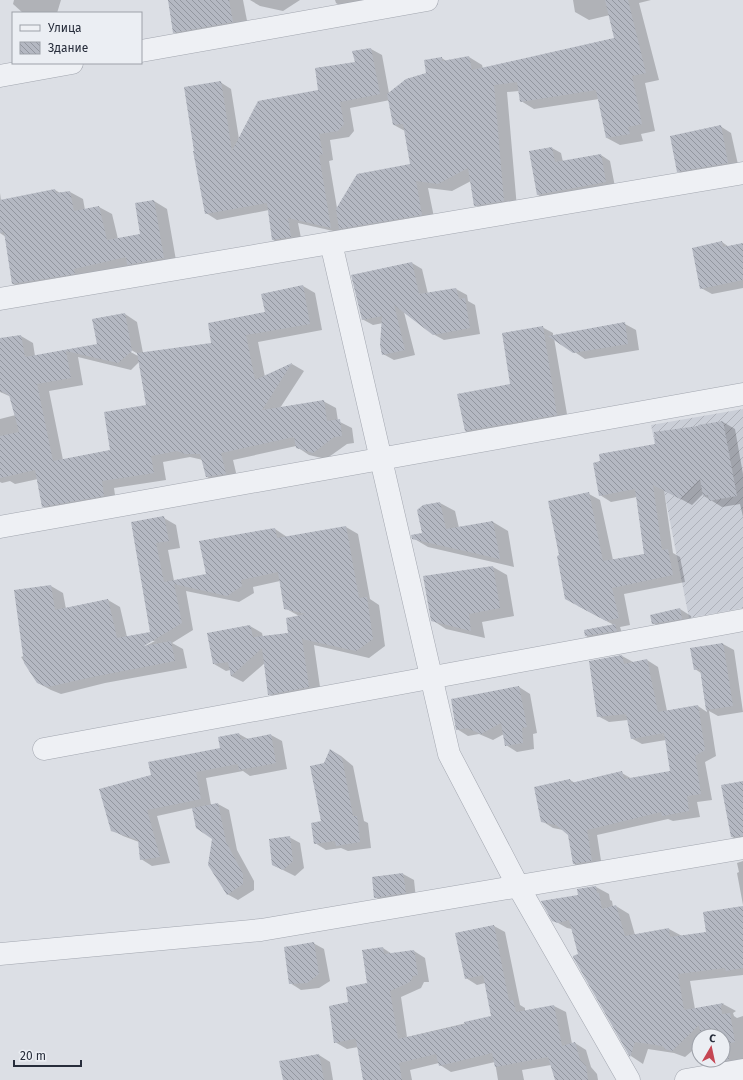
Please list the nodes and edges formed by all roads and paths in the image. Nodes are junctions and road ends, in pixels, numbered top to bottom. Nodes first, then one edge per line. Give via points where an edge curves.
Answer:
1 (427, 0) edge
2 (142, 51) edge
3 (66, 64) edge
4 (0, 76) edge
5 (743, 173) edge
6 (331, 243) junction
7 (0, 299) edge
8 (743, 394) edge
9 (381, 458) junction
10 (0, 527) edge
11 (743, 620) edge
12 (431, 677) junction
13 (44, 749) dead end
14 (743, 848) edge
15 (518, 886) junction
16 (0, 954) edge
17 (743, 1070) edge
18 (629, 1080) edge
19 (686, 1080) edge

1 - 2 street
3 - 4 street
5 - 6 street
6 - 7 street
6 - 9 street
8 - 9 street
9 - 10 street
9 - 12 street
11 - 12 street
12 - 13 street
12 - 15 street via 449,754
14 - 15 street
15 - 16 street via 261,930
15 - 18 street
17 - 19 street

